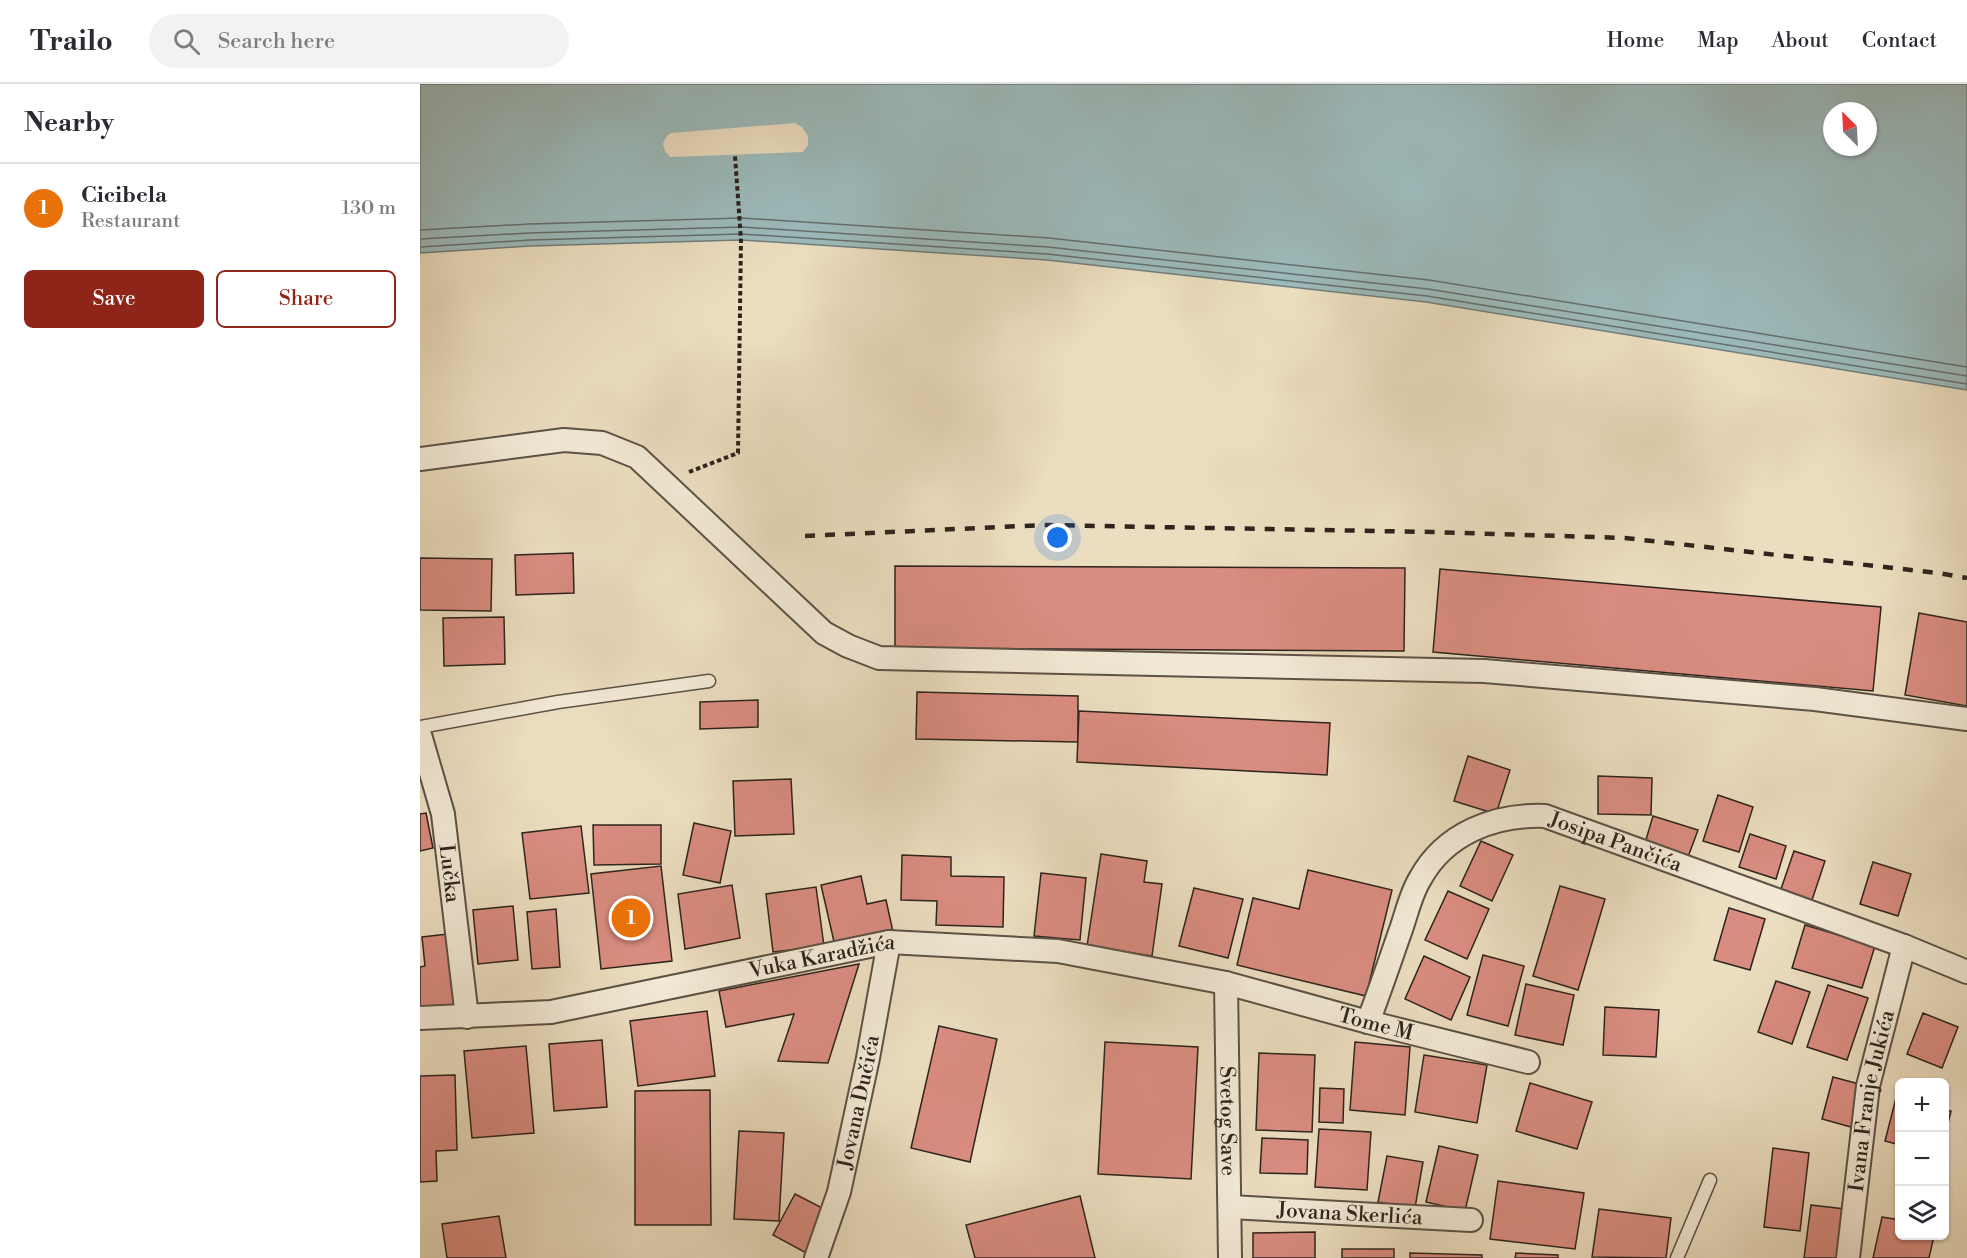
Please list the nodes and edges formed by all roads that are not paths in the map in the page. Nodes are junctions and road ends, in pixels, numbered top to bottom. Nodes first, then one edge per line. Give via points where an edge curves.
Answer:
1 (420, 459) edge
2 (709, 681) dead end
3 (1967, 719) edge
4 (420, 727) edge
5 (420, 735) edge
6 (889, 942) junction
7 (1904, 946) junction
8 (1967, 972) edge
9 (1226, 983) junction
10 (467, 1017) junction
11 (420, 1018) edge
12 (1368, 1022) junction
13 (1528, 1062) dead end
14 (1710, 1180) dead end
15 (1230, 1207) junction
16 (1471, 1220) dead end
17 (816, 1258) edge
18 (1230, 1258) edge
19 (1677, 1258) edge
20 (1848, 1258) edge

1 - 3 street via 564,440 602,443 637,457 824,633 879,658 1484,671 1815,699
2 - 4 lane
5 - 10 street, Lučka via 443,814
6 - 9 street, Vuka Karadžića via 1058,951
6 - 10 street, Vuka Karadžića via 551,1012
6 - 17 street, Jovana Dučića via 839,1192
7 - 8 street, Josipa Pančića
7 - 12 street, Josipa Pančića via 1545,816 1503,818 1466,832 1439,852 1419,879
7 - 20 street, Ivana Franje Jukića via 1868,1086
9 - 12 street, Tome M
9 - 15 street, Svetog Save
10 - 11 street, Vuka Karadžića
12 - 13 street, Tome M
14 - 19 lane
15 - 16 street, Jovana Skerlića
15 - 18 street, Svetog Save

